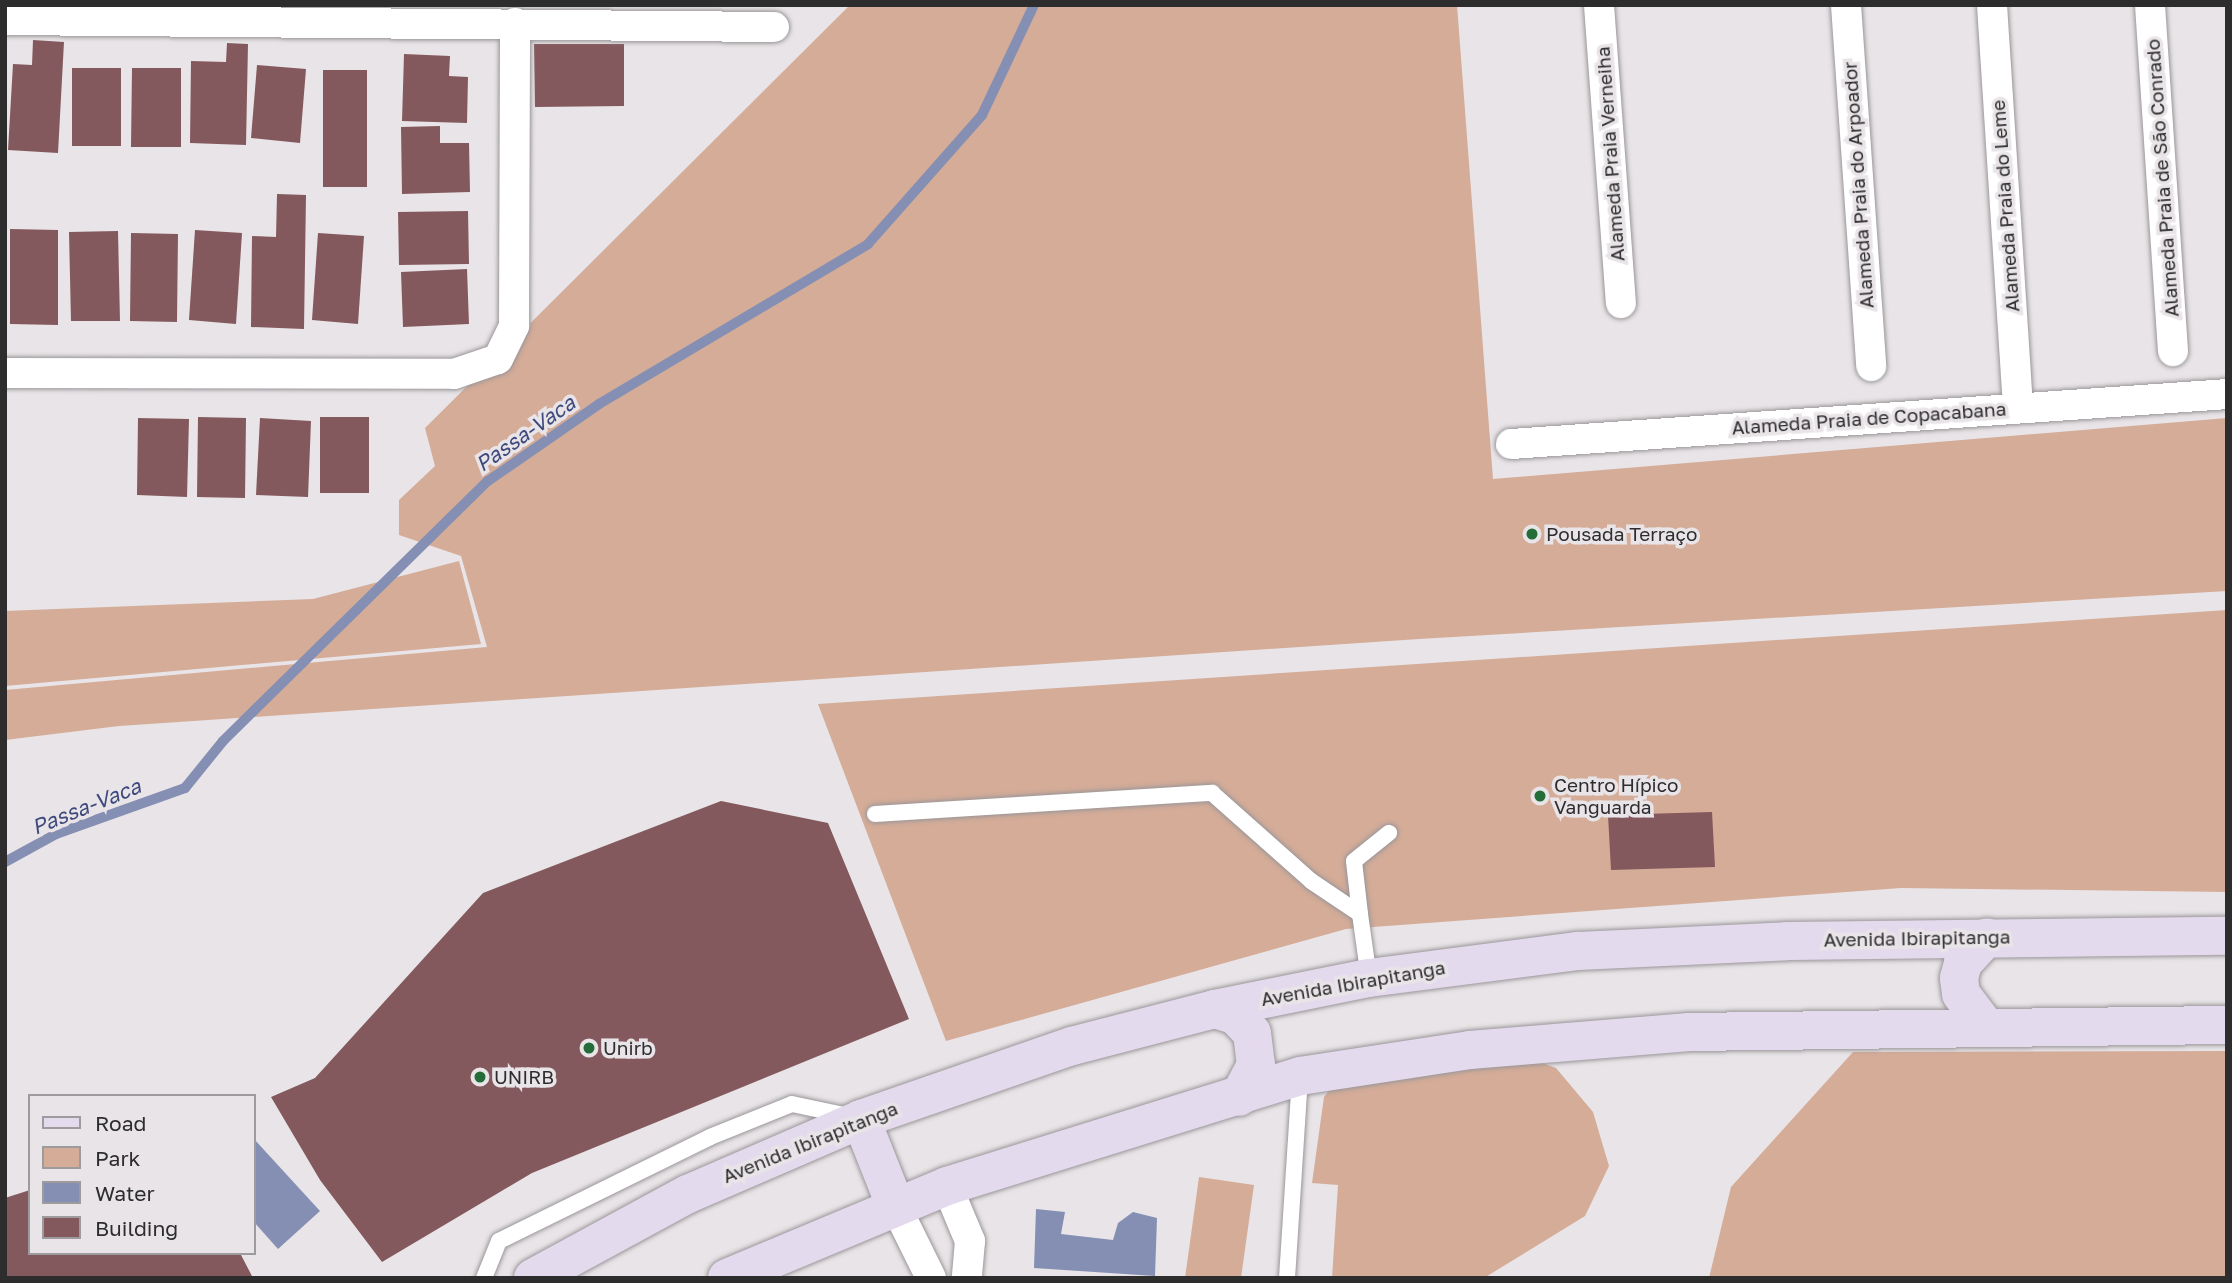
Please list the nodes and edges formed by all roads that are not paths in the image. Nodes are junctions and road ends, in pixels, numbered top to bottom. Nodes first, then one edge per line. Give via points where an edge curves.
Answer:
1 (1599, 5) edge
2 (1846, 5) edge
3 (1992, 5) edge
4 (2150, 5) edge
5 (206, 12) edge
6 (255, 12) edge
7 (5, 20) edge
8 (515, 23) junction
9 (774, 27) dead end
10 (1621, 303) dead end
11 (2173, 351) dead end
12 (1871, 366) dead end
13 (5, 373) edge
14 (2227, 394) edge
15 (2018, 408) junction
16 (1511, 444) dead end
17 (875, 814) dead end
18 (1390, 832) dead end
19 (1360, 914) junction
20 (2227, 936) edge
21 (1987, 937) junction
22 (1368, 978) junction
23 (1214, 1009) junction
24 (2227, 1026) edge
25 (1986, 1027) junction
26 (1300, 1076) junction
27 (1239, 1097) junction
28 (862, 1119) junction
29 (947, 1186) junction
30 (895, 1205) junction
31 (484, 1278) edge
32 (533, 1278) edge
33 (727, 1278) edge
34 (932, 1278) edge
35 (967, 1278) edge
36 (1287, 1278) edge

1 - 10 street, Alameda Praia Verneiha
2 - 12 street, Alameda Praia do Arpoador
3 - 15 street, Alameda Praia do Leme
4 - 11 street, Alameda Praia de São Conrado
5 - 6 street
5 - 7 street
6 - 8 street
8 - 9 street
8 - 13 street via 514,326 498,359 454,374
14 - 15 street, Alameda Praia de Copacabana
15 - 16 street, Alameda Praia de Copacabana
17 - 19 lane via 1212,793 1311,881
18 - 19 lane via 1354,861
19 - 22 lane
20 - 21 main road, Avenida Ibirapitanga
21 - 22 main road, Avenida Ibirapitanga via 1578,951
21 - 25 main road via 1963,963 1959,978 1961,994
22 - 23 main road, Avenida Ibirapitanga
23 - 27 main road via 1246,1023 1255,1042 1256,1065
23 - 28 main road, Avenida Ibirapitanga via 1072,1046
24 - 25 main road
25 - 26 main road via 1588,1038
26 - 27 main road
26 - 36 lane
27 - 29 main road via 1096,1135
28 - 30 main road
28 - 31 lane via 792,1104 710,1137 499,1241
28 - 32 main road, Avenida Ibirapitanga via 688,1194
29 - 30 main road
29 - 35 street via 970,1241
30 - 33 main road
30 - 34 street

